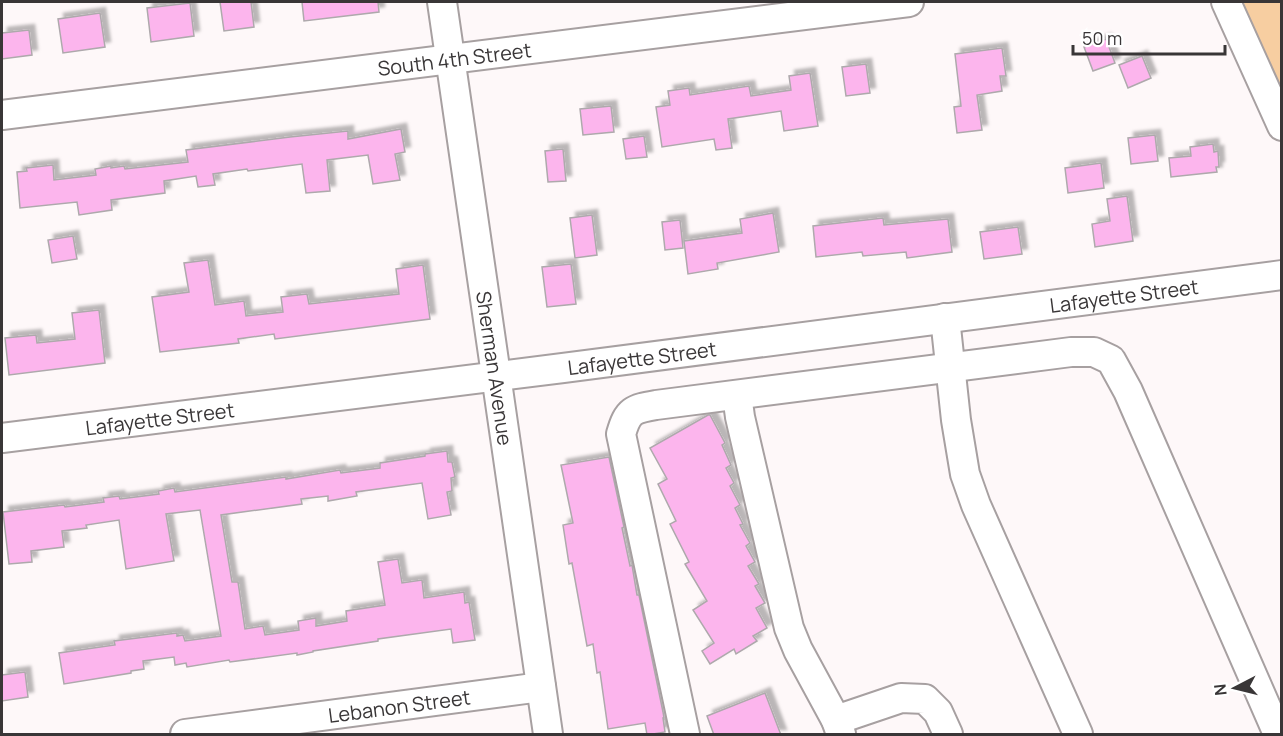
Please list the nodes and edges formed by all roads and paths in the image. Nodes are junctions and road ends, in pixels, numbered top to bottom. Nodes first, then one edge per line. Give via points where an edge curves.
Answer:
1 (442, 2) edge
2 (909, 2) edge
3 (1226, 2) edge
4 (451, 59) junction
5 (2, 115) edge
6 (1281, 126) edge
7 (1281, 275) edge
8 (945, 318) junction
9 (951, 368) junction
10 (496, 377) junction
11 (737, 395) junction
12 (2, 438) edge
13 (541, 687) junction
14 (838, 727) edge
15 (184, 735) edge
16 (548, 735) edge
17 (685, 735) edge
18 (948, 735) edge
19 (1078, 735) edge
20 (1278, 735) edge

1 - 4 street, Sherman Avenue
2 - 4 street, South 4th Street
3 - 6 street
4 - 5 street, South 4th Street
4 - 10 street, Sherman Avenue
7 - 8 street, Lafayette Street
8 - 9 street
8 - 10 street, Lafayette Street
9 - 11 street
9 - 19 street via 965,474
9 - 20 street via 1071,352 1094,352 1111,360
10 - 12 street, Lafayette Street
10 - 13 street, Sherman Avenue
11 - 14 street via 789,628
11 - 17 street via 639,408 626,417 621,434
13 - 15 street, Lebanon Street
13 - 16 street, Sherman Avenue
14 - 18 street via 902,698 925,699 938,712

